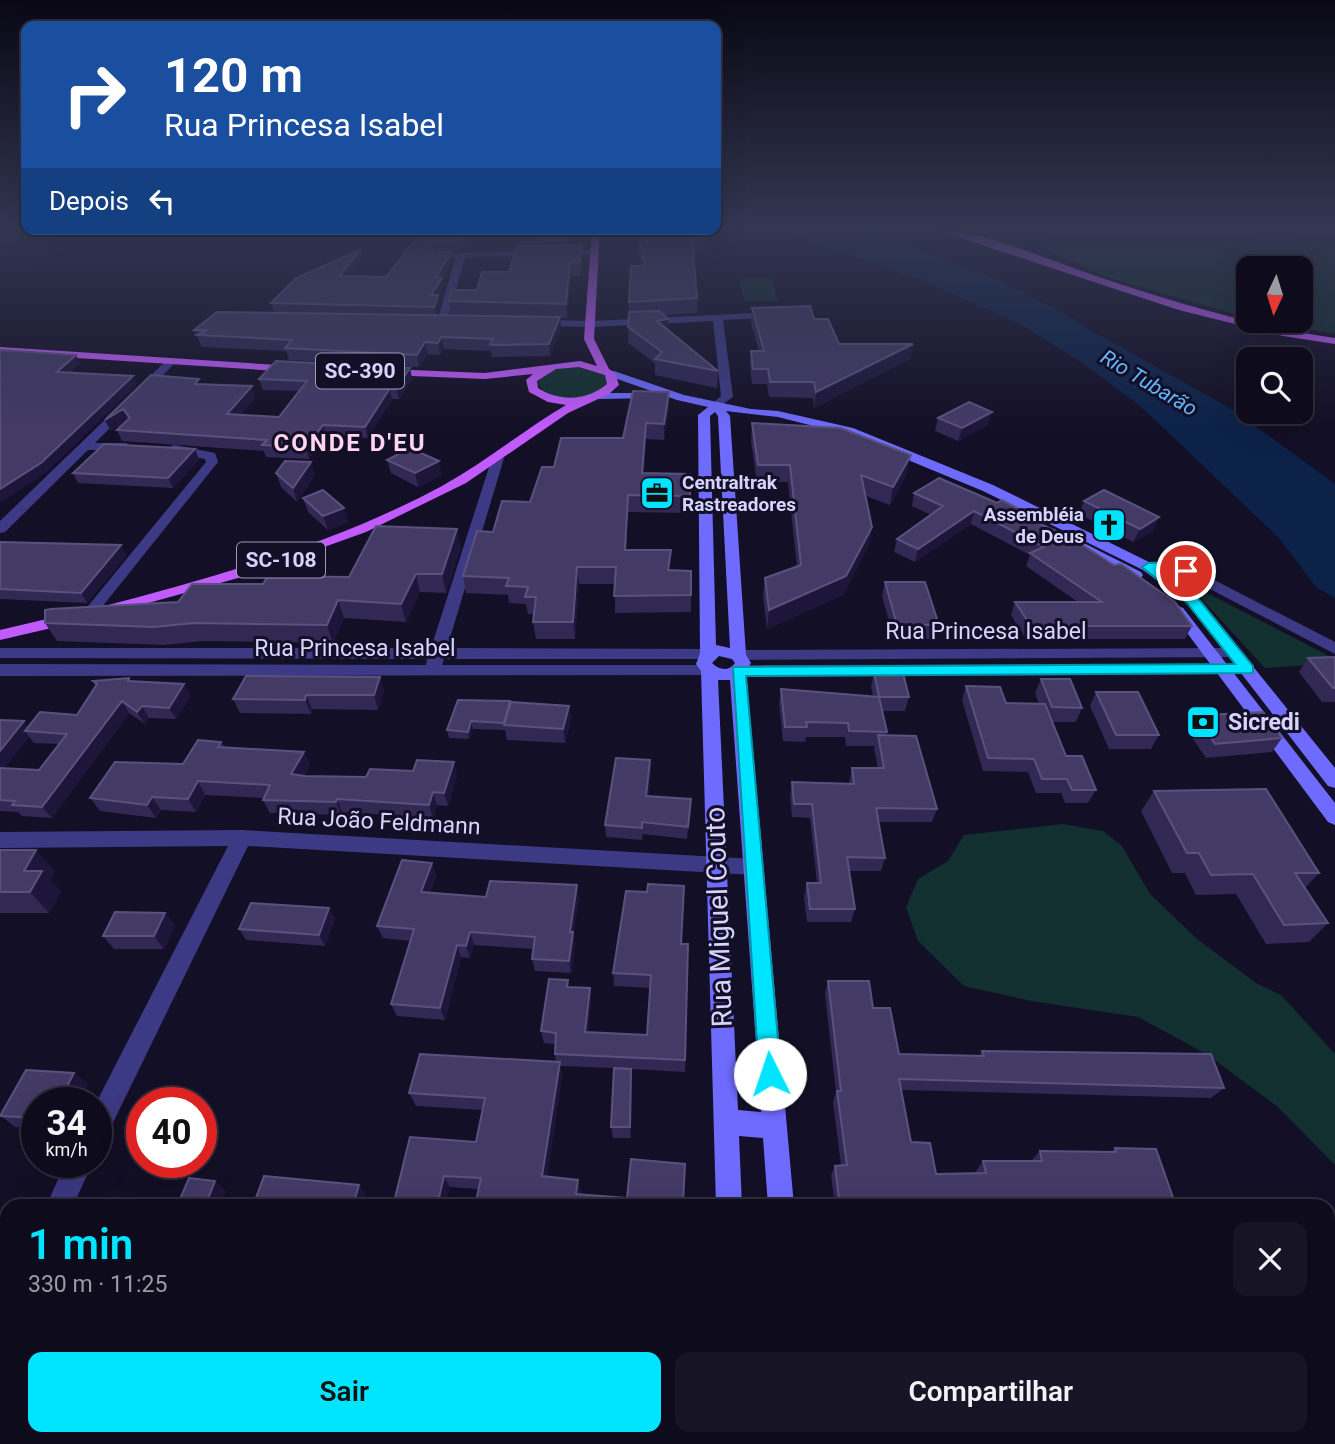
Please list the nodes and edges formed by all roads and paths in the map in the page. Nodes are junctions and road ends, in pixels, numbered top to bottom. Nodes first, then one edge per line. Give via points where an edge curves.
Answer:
1 (446, 295) edge
2 (593, 295) edge
3 (1143, 295) edge
4 (783, 315) edge
5 (718, 318) junction
6 (455, 321) edge
7 (523, 322) edge
8 (592, 324) junction
9 (589, 339) junction
10 (1335, 341) edge
11 (0, 349) edge
12 (173, 360) junction
13 (547, 368) junction
14 (307, 369) edge
15 (607, 371) junction
16 (375, 372) edge
17 (485, 376) junction
18 (535, 392) junction
19 (598, 396) junction
20 (681, 398) junction
21 (582, 400) junction
22 (718, 405) junction
23 (537, 426) junction
24 (85, 446) junction
25 (139, 448) edge
26 (166, 449) edge
27 (498, 458) junction
28 (0, 529) edge
29 (706, 529) junction
30 (730, 530) junction
31 (1141, 570) junction
32 (707, 589) junction
33 (734, 590) junction
34 (89, 614) junction
35 (0, 635) edge
36 (1335, 649) edge
37 (0, 653) edge
38 (1210, 653) junction
39 (1234, 653) junction
40 (925, 662) junction
41 (434, 663) junction
42 (708, 663) junction
43 (738, 663) junction
44 (0, 670) edge
45 (1223, 670) junction
46 (1247, 670) junction
47 (1335, 781) edge
48 (1335, 817) edge
49 (242, 838) junction
50 (0, 840) edge
51 (716, 865) junction
52 (754, 867) junction
53 (112, 1098) edge
54 (726, 1122) junction
55 (774, 1126) junction
56 (72, 1178) edge
57 (62, 1199) edge
58 (729, 1199) edge
59 (780, 1199) edge

1 - 6 street via 437,321
2 - 8 main road
3 - 10 main road via 1194,313
4 - 5 street
5 - 8 street
5 - 22 street via 727,397
7 - 8 street
8 - 9 main road
9 - 13 main road
9 - 15 main road
11 - 12 main road, SC-390
12 - 14 main road, SC-390
12 - 24 street
13 - 15 main road via 580,364
13 - 17 main road, SC-390
13 - 18 main road via 531,380
15 - 19 main road via 613,385
15 - 20 street
16 - 17 main road, SC-390
17 - 18 main road, SC-390
18 - 21 main road via 557,400
18 - 23 main road via 543,408
19 - 20 street
19 - 21 main road
20 - 22 street
21 - 23 main road, SC-108
22 - 29 street, Rua Miguel Couto via 704,415
22 - 30 street, Rua Miguel Couto via 724,416
22 - 31 street via 873,446 983,492
23 - 27 main road, SC-108
24 - 25 street
24 - 28 street
26 - 34 street via 211,456 212,462
27 - 34 main road, SC-108 via 388,517 302,553
27 - 41 street
29 - 30 street
29 - 32 street, Rua Miguel Couto
30 - 33 street, Rua Miguel Couto
31 - 36 street via 1170,566 1186,571
31 - 38 street
31 - 39 street via 1192,600
32 - 33 street
32 - 42 street, Rua Miguel Couto
33 - 43 street, Rua Miguel Couto
34 - 35 main road, SC-108
37 - 41 street, Rua Princesa Isabel
38 - 39 street, Rua Princesa Isabel
38 - 40 street, Rua Princesa Isabel
38 - 45 street
39 - 46 street
40 - 43 street, Rua Princesa Isabel
40 - 45 street, Rua Princesa Isabel
41 - 42 street, Rua Princesa Isabel
41 - 44 street, Rua Princesa Isabel
42 - 43 street via 727,675
42 - 43 street via 722,650
42 - 51 street, Rua Miguel Couto
43 - 52 street, Rua Miguel Couto
45 - 46 street, Rua Princesa Isabel
45 - 48 street
46 - 47 street
49 - 50 street, Rua João Feldmann
49 - 51 street, Rua João Feldmann
49 - 53 street
51 - 52 street, Rua João Feldmann
51 - 54 street, Rua Miguel Couto
52 - 55 street, Rua Miguel Couto
54 - 55 street
54 - 58 street, Rua Miguel Couto
55 - 59 street, Rua Miguel Couto
56 - 57 street

